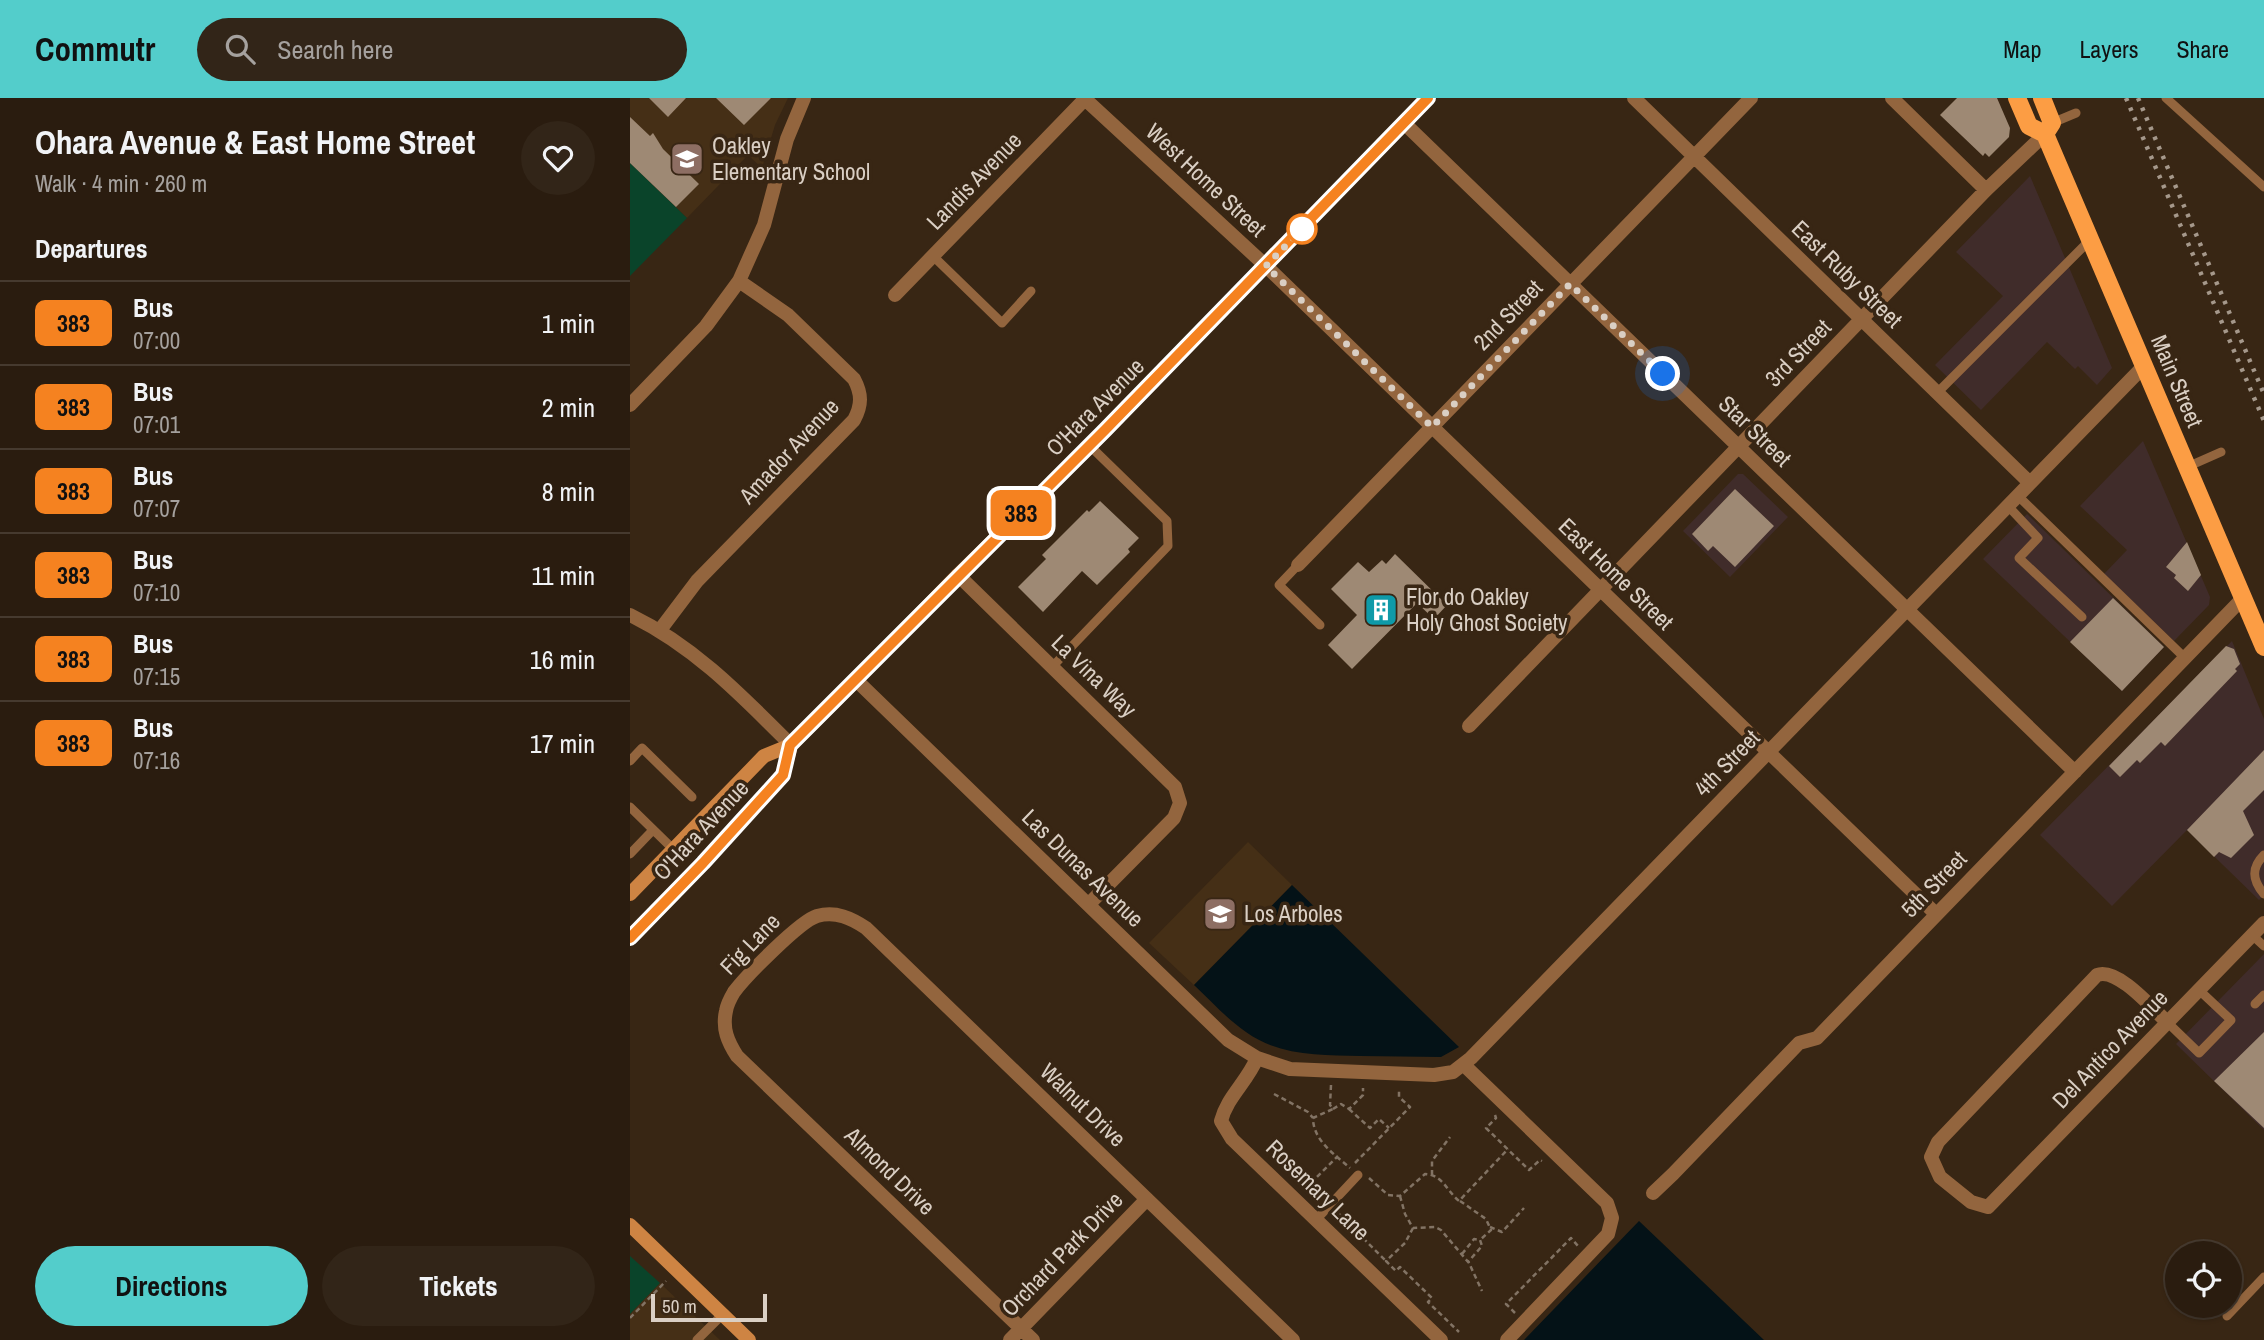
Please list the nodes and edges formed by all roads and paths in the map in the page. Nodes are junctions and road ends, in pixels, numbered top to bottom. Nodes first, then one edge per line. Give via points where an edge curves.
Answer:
1 (803, 98) edge
2 (1428, 98) edge
3 (1751, 98) edge
4 (1892, 98) edge
5 (2017, 98) edge
6 (2042, 98) edge
7 (2166, 98) edge
8 (1636, 99) edge
9 (1081, 100) edge
10 (2076, 113) dead end
11 (1404, 123) junction
12 (2049, 128) junction
13 (1694, 157) junction
14 (2264, 187) edge
15 (1986, 190) junction
16 (2090, 240) junction
17 (933, 256) junction
18 (1266, 266) junction
19 (739, 281) junction
20 (1570, 284) junction
21 (1031, 291) dead end
22 (895, 295) dead end
23 (1861, 320) junction
24 (2144, 366) junction
25 (1938, 392) junction
26 (630, 405) edge
27 (1432, 427) junction
28 (1046, 444) dead end
29 (1090, 446) junction
30 (1739, 447) junction
31 (2221, 452) dead end
32 (1058, 455) dead end
33 (2187, 467) junction
34 (2029, 482) junction
35 (2012, 500) junction
36 (1298, 565) joint
37 (958, 575) junction
38 (1600, 589) junction
39 (2243, 598) junction
40 (1907, 610) junction
41 (630, 615) edge
42 (2082, 617) dead end
43 (1320, 625) dead end
44 (660, 630) junction
45 (2264, 647) edge
46 (2185, 658) junction
47 (1052, 667) junction
48 (856, 680) junction
49 (1469, 726) dead end
50 (790, 745) junction
51 (1769, 752) junction
52 (630, 761) edge
53 (2075, 772) junction
54 (692, 797) dead end
55 (630, 807) edge
56 (653, 830) junction
57 (673, 849) junction
58 (630, 854) edge
59 (2264, 855) edge
60 (630, 894) edge
61 (2264, 894) edge
62 (1089, 904) junction
63 (834, 914) joint
64 (1936, 914) junction
65 (2264, 923) edge
66 (2252, 935) junction
67 (630, 938) edge
68 (2264, 946) edge
69 (2199, 990) junction
70 (2264, 995) edge
71 (2255, 1004) dead end
72 (2167, 1023) junction
73 (725, 1030) joint
74 (1256, 1058) junction
75 (1464, 1065) junction
76 (1290, 1069) joint
77 (1331, 1085) dead end
78 (1363, 1088) dead end
79 (1399, 1089) dead end
80 (1274, 1094) dead end
81 (1333, 1109) junction
82 (1349, 1109) junction
83 (1495, 1114) dead end
84 (1313, 1118) junction
85 (1389, 1128) junction
86 (1450, 1137) dead end
87 (1508, 1149) junction
88 (1338, 1156) junction
89 (1544, 1161) dead end
90 (1354, 1164) junction
91 (1362, 1174) junction
92 (1432, 1175) junction
93 (1304, 1191) dead end
94 (1653, 1193) dead end
95 (1399, 1196) junction
96 (1147, 1199) junction
97 (1459, 1201) junction
98 (1524, 1208) dead end
99 (1335, 1210) dead end
100 (1316, 1220) junction
101 (630, 1225) edge
102 (1413, 1227) junction
103 (1490, 1227) junction
104 (1480, 1240) junction
105 (1461, 1255) junction
106 (1588, 1255) junction
107 (1386, 1261) junction
108 (1468, 1262) junction
109 (2264, 1277) edge
110 (666, 1280) dead end
111 (1482, 1291) dead end
112 (2242, 1300) edge
113 (722, 1315) junction
114 (630, 1318) edge
115 (1524, 1322) junction
116 (1021, 1329) junction
117 (1459, 1332) dead end
118 (697, 1340) edge
119 (749, 1340) edge
120 (1010, 1340) edge
121 (1033, 1340) edge
122 (1293, 1340) edge
123 (1441, 1340) edge
124 (1507, 1340) edge

1 - 19 street via 764,225
2 - 11 main road, O'Hara Avenue
3 - 13 street, 2nd Street
4 - 15 street
5 - 12 main road, Main Street via 2029,127
6 - 12 main road, Main Street
7 - 14 lane
8 - 13 street, East Ruby Street
9 - 17 street, Landis Avenue
9 - 18 street, West Home Street
10 - 12 lane
11 - 18 main road, O'Hara Avenue
11 - 20 street, Star Street
12 - 15 street, 3rd Street
12 - 16 main road, Main Street
13 - 20 street, 2nd Street
13 - 23 street, East Ruby Street
15 - 23 street, 3rd Street
16 - 24 main road, Main Street
16 - 25 lane
17 - 21 lane via 1002,323
17 - 22 street, Landis Avenue
18 - 27 street, East Home Street
18 - 29 main road, O'Hara Avenue
19 - 26 street via 706,326
19 - 44 street, Amador Avenue via 788,315 854,379 861,400 859,411 697,581
20 - 27 street, 2nd Street
20 - 30 street, Star Street
23 - 25 street, East Ruby Street
23 - 30 street, 3rd Street
24 - 33 main road, Main Street
24 - 34 street, 4th Street
25 - 34 street, East Ruby Street
27 - 36 street, 2nd Street
27 - 38 street, East Home Street
28 - 32 path
29 - 37 main road, O'Hara Avenue
29 - 47 lane via 1167,521 1168,545
30 - 38 street, 3rd Street
30 - 40 street, Star Street
31 - 33 lane
33 - 39 main road, Main Street
34 - 35 street, 4th Street
35 - 40 street, 4th Street
35 - 42 lane via 2038,538 2019,558
35 - 46 lane
36 - 43 lane via 1279,586
37 - 47 street, La Vina Way
37 - 48 main road, O'Hara Avenue
38 - 49 street, 3rd Street
38 - 51 street, East Home Street
39 - 45 main road, Main Street
39 - 46 street, 5th Street
40 - 51 street, 4th Street
40 - 53 street, Star Street
41 - 44 street
44 - 50 street via 720,675
46 - 53 street, 5th Street
47 - 62 street, La Vina Way via 1175,787 1180,803 1174,818
48 - 50 main road, O'Hara Avenue
48 - 62 street, Las Dunas Avenue
50 - 57 main road, O'Hara Avenue via 764,756
50 - 67 main road, O'Hara Avenue via 783,775
51 - 64 street, East Home Street
51 - 75 street, 4th Street
52 - 54 lane via 642,748
53 - 64 street, 5th Street
55 - 56 lane
56 - 57 lane
56 - 58 lane
57 - 60 main road, O'Hara Avenue
59 - 61 lane via 2253,872
62 - 74 street, Las Dunas Avenue via 1228,1040
63 - 73 street, Fig Lane via 815,916 795,928 734,992 726,1010
63 - 96 street, Walnut Drive via 852,918 866,928
64 - 94 street, 5th Street via 1817,1038 1799,1043
65 - 66 street, Del Antico Avenue
66 - 68 lane
66 - 69 street, Del Antico Avenue
69 - 72 street, Del Antico Avenue
69 - 72 lane via 2231,1020 2199,1053
70 - 71 lane
72 - 72 street, Del Antico Avenue via 1988,1207 1971,1202 1940,1177 1931,1157 1938,1142 2097,975 2104,972 2117,977
73 - 116 street, Almond Drive via 737,1056
74 - 76 street, Las Dunas Avenue
74 - 100 street, Rosemary Lane via 1250,1074 1224,1108 1221,1121 1232,1139
75 - 76 street, 4th Street via 1434,1075
75 - 106 street via 1607,1203 1612,1218 1608,1234
77 - 81 path
78 - 82 path via 1363,1095
79 - 85 path via 1399,1097 1410,1107
80 - 84 path
81 - 82 path via 1341,1104
81 - 84 path
82 - 85 path via 1370,1128 1380,1119
83 - 87 path via 1486,1128
84 - 88 path via 1315,1134
85 - 90 path
86 - 92 path via 1432,1161
87 - 89 path via 1530,1170
87 - 97 path
88 - 90 path via 1350,1168
88 - 93 path
90 - 91 path
91 - 95 path via 1388,1195
91 - 100 lane
92 - 95 path via 1424,1174
92 - 97 path
95 - 102 path
96 - 116 street, Orchard Park Drive
96 - 122 street, Walnut Drive
97 - 103 path via 1486,1219
98 - 103 path via 1502,1232
99 - 107 path
100 - 123 street, Rosemary Lane
101 - 113 main road
102 - 105 path via 1441,1230
102 - 107 path via 1405,1243
103 - 104 path
104 - 105 path via 1474,1239
104 - 108 path via 1482,1246
105 - 108 path
106 - 115 street
106 - 115 path via 1571,1238 1506,1304
107 - 117 path via 1396,1271 1400,1267 1432,1298 1428,1302
108 - 111 path
109 - 112 lane
110 - 114 path
113 - 118 lane
113 - 119 main road
115 - 124 street
116 - 120 street, Orchard Park Drive
116 - 121 street, Almond Drive

